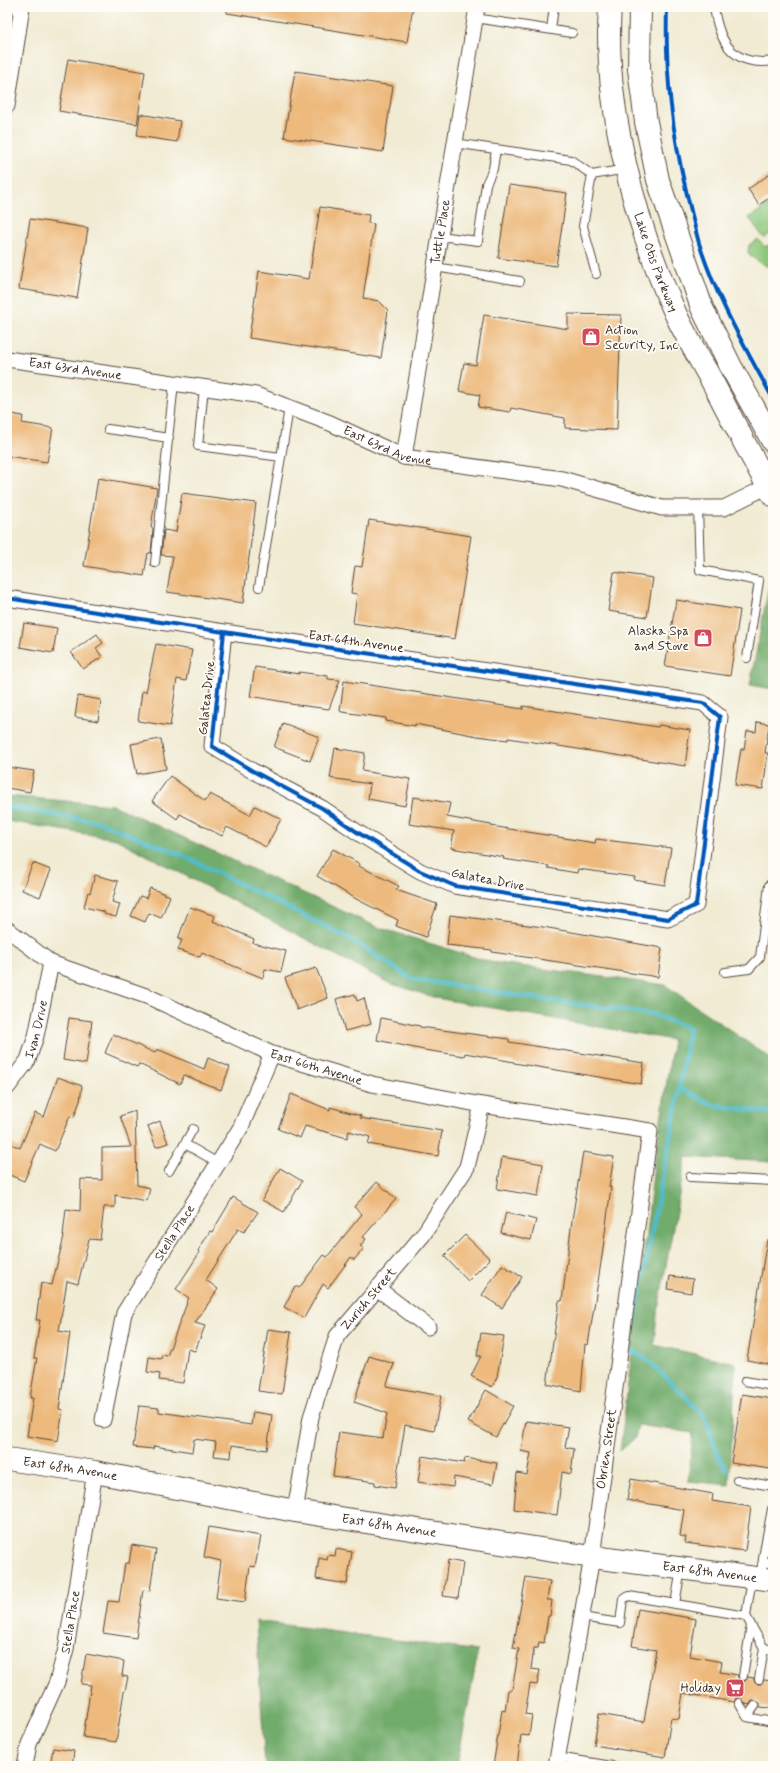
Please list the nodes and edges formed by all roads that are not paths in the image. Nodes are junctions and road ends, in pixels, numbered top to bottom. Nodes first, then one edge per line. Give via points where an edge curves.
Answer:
1 (554, 7) edge
2 (610, 7) edge
3 (640, 7) edge
4 (714, 7) edge
5 (17, 8) edge
6 (476, 12) edge
7 (551, 29) junction
8 (572, 33) dead end
9 (773, 61) edge
10 (7, 106) edge
11 (454, 143) junction
12 (496, 149) junction
13 (628, 169) junction
14 (592, 175) junction
15 (440, 236) junction
16 (435, 267) junction
17 (596, 274) dead end
18 (520, 281) dead end
19 (7, 358) edge
20 (174, 383) junction
21 (204, 388) junction
22 (289, 408) junction
23 (108, 429) dead end
24 (169, 438) junction
25 (773, 442) edge
26 (281, 457) junction
27 (404, 457) junction
28 (771, 489) edge
29 (698, 508) junction
30 (155, 563) dead end
31 (259, 587) dead end
32 (7, 598) edge
33 (224, 632) junction
34 (747, 658) dead end
35 (703, 703) joint
36 (773, 883) edge
37 (7, 929) edge
38 (51, 963) junction
39 (725, 972) dead end
40 (272, 1054) junction
41 (7, 1088) edge
42 (482, 1105) junction
43 (193, 1129) dead end
44 (650, 1131) joint
45 (185, 1144) junction
46 (218, 1163) junction
47 (169, 1171) dead end
48 (690, 1177) dead end
49 (773, 1181) edge
50 (377, 1288) junction
51 (428, 1327) dead end
52 (745, 1381) dead end
53 (773, 1386) edge
54 (104, 1420) dead end
55 (7, 1459) edge
56 (95, 1472) junction
57 (737, 1480) dead end
58 (773, 1486) edge
59 (773, 1508) edge
60 (295, 1510) junction
61 (769, 1544) edge
62 (592, 1557) junction
63 (773, 1560) edge
64 (681, 1568) junction
65 (762, 1575) edge
66 (675, 1604) junction
67 (746, 1616) junction
68 (581, 1617) junction
69 (751, 1625) junction
70 (764, 1648) junction
71 (773, 1650) edge
72 (743, 1676) dead end
73 (759, 1679) dead end
74 (739, 1703) dead end
75 (755, 1706) dead end
76 (747, 1717) junction
77 (773, 1722) edge
78 (556, 1762) edge
79 (25, 1766) edge
80 (612, 1766) edge

1 - 7 lane
2 - 13 main road, Lake Otis Parkway via 613,91
3 - 25 main road, Lake Otis Parkway via 639,69 646,122 658,180 702,308
4 - 9 lane via 722,34 732,52 748,62
5 - 10 street
6 - 7 lane
6 - 11 street, Tuttle Place
7 - 8 lane
11 - 12 lane
11 - 15 street, Tuttle Place
12 - 14 lane via 571,160
12 - 15 lane via 493,169 486,184 478,241
13 - 14 lane
13 - 28 main road, Lake Otis Parkway via 649,248 678,317
14 - 17 lane via 584,226
15 - 16 street, Tuttle Place
16 - 18 lane
16 - 27 street, Tuttle Place
19 - 20 street, East 63rd Avenue
20 - 21 street, East 63rd Avenue
20 - 24 lane
21 - 22 street, East 63rd Avenue via 256,395
21 - 26 lane via 198,446
22 - 26 lane
22 - 27 street, East 63rd Avenue
23 - 24 lane
24 - 30 lane
26 - 31 lane
27 - 29 street, East 63rd Avenue via 562,479 662,508
28 - 29 street, East 63rd Avenue via 724,508
29 - 34 lane via 700,570 759,581
32 - 33 street, East 64th Avenue
33 - 35 street, East 64th Avenue
33 - 35 street, Galatea Drive via 212,746 322,808 420,871 455,886 668,919 696,905 720,717
36 - 39 lane via 769,885 760,957 749,969
37 - 38 street, East 66th Avenue
38 - 40 street, East 66th Avenue via 149,997
38 - 41 street, Ivan Drive via 36,1036 28,1060
40 - 42 street, East 66th Avenue via 372,1084
40 - 46 street, Stella Place via 241,1127
42 - 44 street, East 66th Avenue
42 - 50 street, Zurich Street via 467,1167 423,1235
43 - 45 lane
44 - 62 street, Obrien Street
45 - 46 lane
45 - 47 lane
46 - 54 street, Stella Place via 124,1313
48 - 49 lane
50 - 51 street
50 - 60 street, Zurich Street via 337,1336 311,1417
52 - 53 lane
55 - 56 main road, East 68th Avenue
56 - 60 main road, East 68th Avenue
56 - 79 street, Stella Place via 66,1649 58,1682 29,1744
57 - 58 lane
59 - 61 lane
60 - 62 main road, East 68th Avenue
61 - 65 lane
62 - 64 main road, East 68th Avenue
62 - 68 street, Obrien Street
63 - 65 lane
64 - 65 main road, East 68th Avenue
64 - 66 lane
65 - 67 lane
66 - 67 lane
66 - 68 lane via 629,1596 623,1599 620,1623
67 - 69 lane
68 - 78 street, Obrien Street
69 - 70 lane
69 - 72 lane
70 - 71 lane
70 - 73 lane
74 - 76 lane
75 - 76 lane
76 - 77 lane
78 - 80 lane

